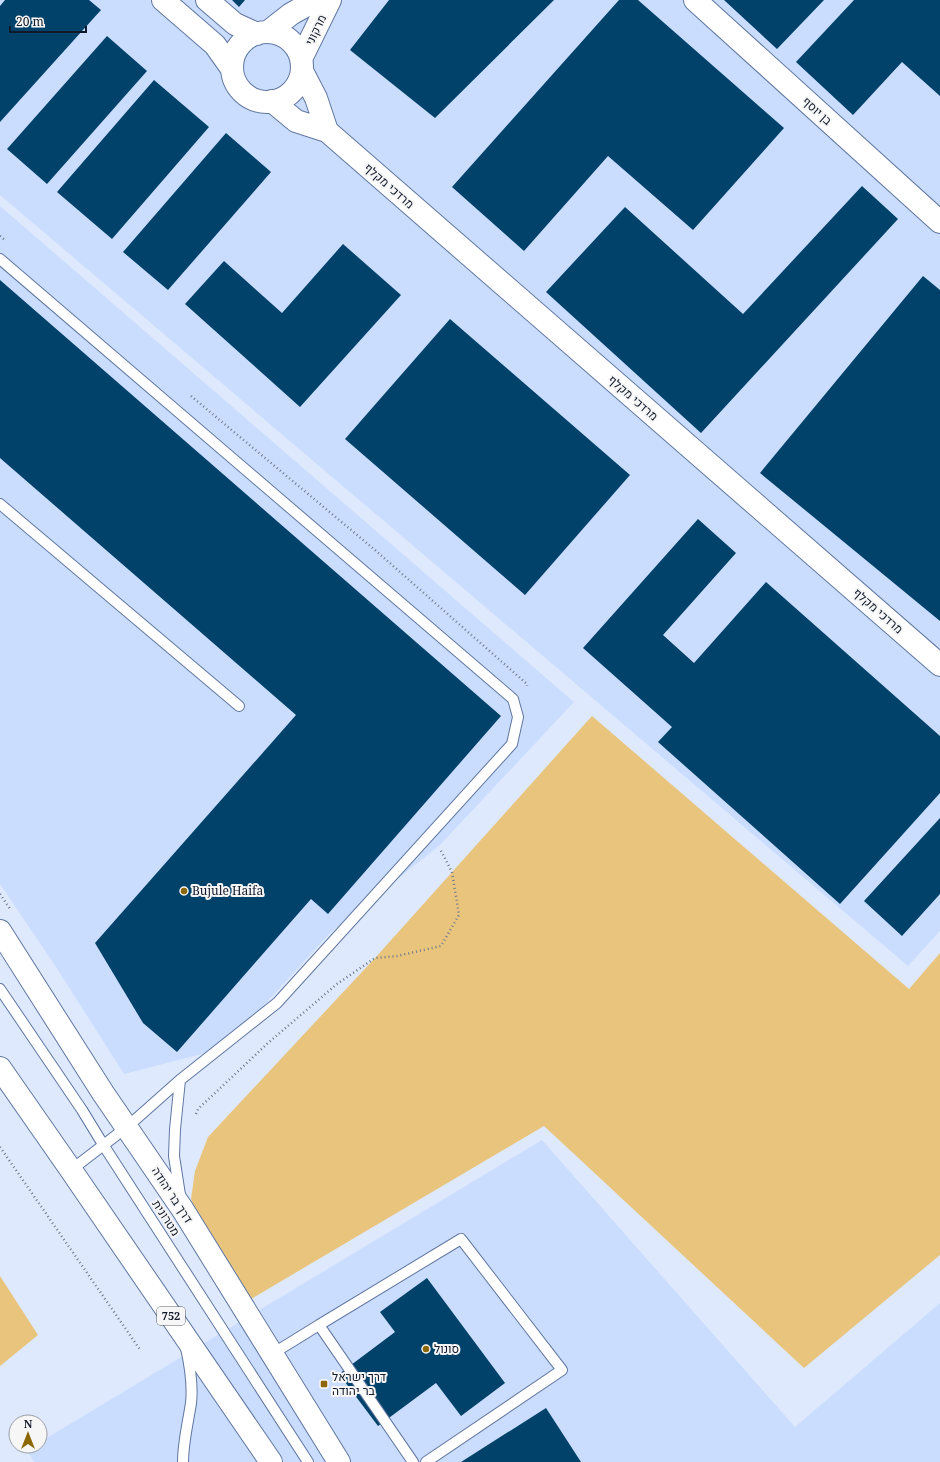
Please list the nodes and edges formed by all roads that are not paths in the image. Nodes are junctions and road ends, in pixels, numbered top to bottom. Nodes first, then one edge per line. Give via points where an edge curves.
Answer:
1 (163, 0) edge
2 (207, 0) edge
3 (316, 0) edge
4 (330, 0) edge
5 (695, 0) edge
6 (263, 33) junction
7 (302, 65) junction
8 (232, 69) junction
9 (272, 101) junction
10 (326, 131) junction
11 (940, 222) edge
12 (0, 259) edge
13 (0, 504) edge
14 (940, 665) edge
15 (239, 706) dead end
16 (0, 931) edge
17 (0, 989) edge
18 (0, 1068) edge
19 (180, 1080) junction
20 (127, 1127) junction
21 (104, 1146) junction
22 (71, 1170) junction
23 (183, 1210) junction
24 (319, 1325) junction
25 (183, 1332) junction
26 (272, 1354) junction
27 (183, 1462) edge
28 (271, 1462) edge
29 (308, 1462) edge
30 (339, 1462) edge
31 (413, 1462) edge
32 (426, 1462) edge

1 - 8 street via 215,45
2 - 6 street via 235,24
3 - 6 street, מרקוני
4 - 7 street, מרקוני
5 - 11 street, בן יוסף
6 - 7 street via 280,34 290,40 297,49
6 - 8 street via 246,39 238,47
7 - 9 street via 299,82 292,91 283,98
7 - 10 street
8 - 9 street via 241,90 261,101
9 - 10 street, מרדכי מקלף via 296,121
10 - 14 street, מרדכי מקלף
12 - 19 lane via 513,699 518,717 512,744 277,1003
13 - 15 lane
16 - 20 street, דרך בר יהודה
17 - 21 lane, מטרונית
18 - 22 street, 752
19 - 20 lane
19 - 23 lane via 174,1156
20 - 21 lane
20 - 23 street, דרך בר יהודה
21 - 22 lane
21 - 29 lane, מטרונית
22 - 25 street, 752
23 - 26 street, דרך בר יהודה
24 - 26 lane
24 - 31 lane
24 - 32 lane via 461,1239 562,1370
25 - 27 lane via 191,1371 191,1402 183,1446
25 - 28 street, 752
26 - 30 street, דרך בר יהודה

